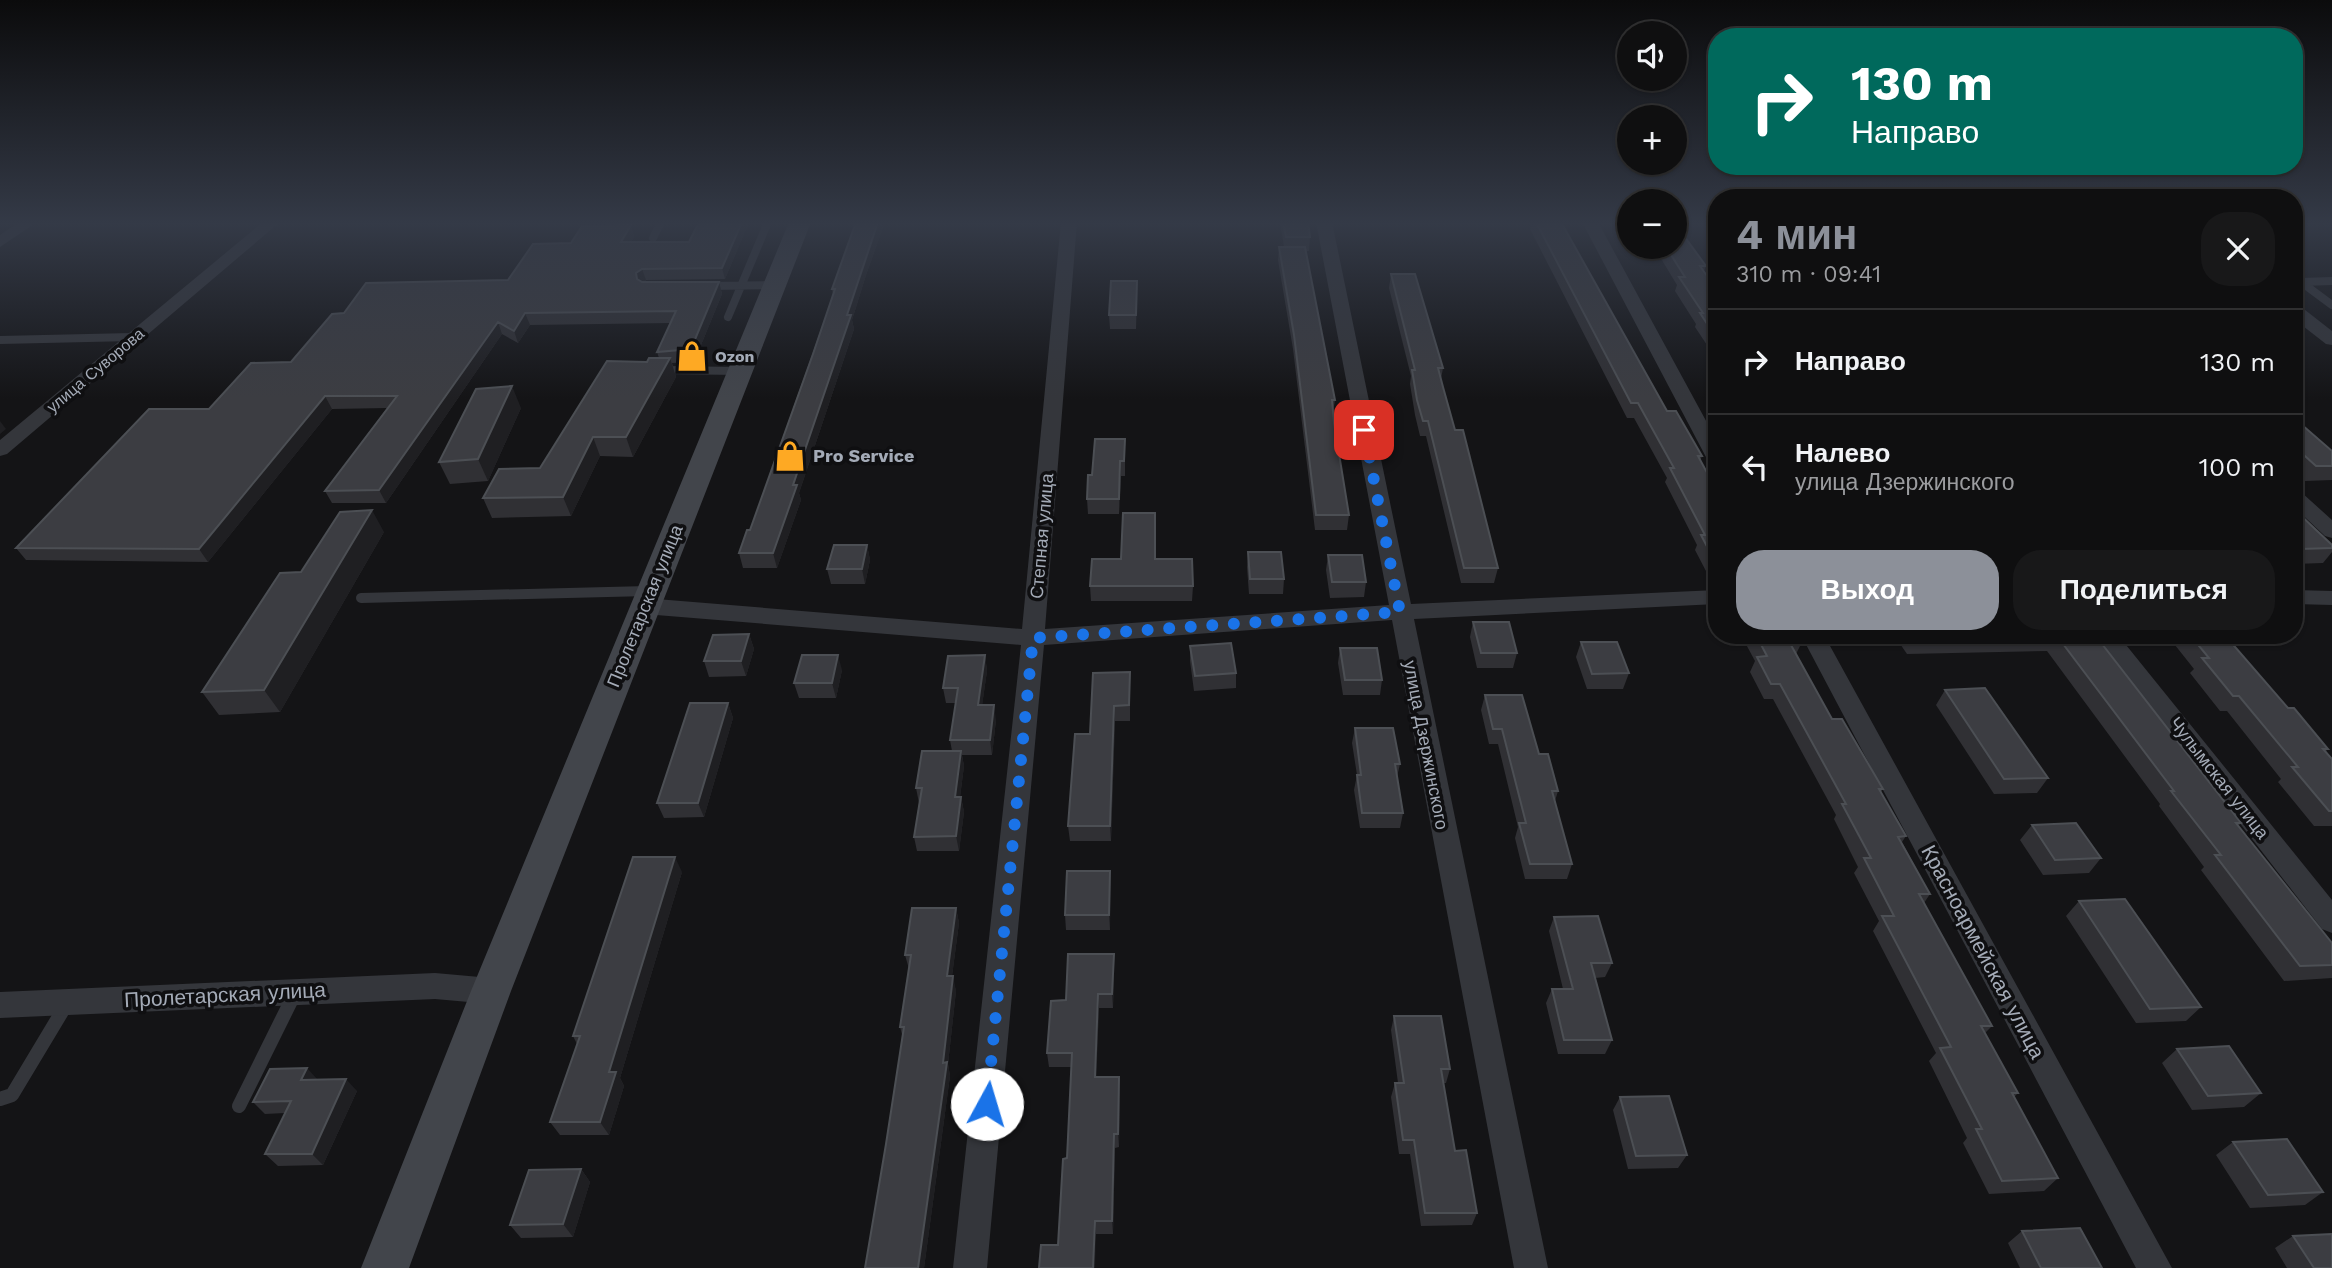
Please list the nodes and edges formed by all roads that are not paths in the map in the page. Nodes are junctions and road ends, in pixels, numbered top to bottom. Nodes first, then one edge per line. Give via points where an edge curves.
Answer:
1 (203, 281) edge
2 (743, 281) edge
3 (776, 281) edge
4 (1064, 281) edge
5 (1336, 281) edge
6 (1622, 281) edge
7 (2327, 281) edge
8 (2303, 282) edge
9 (2303, 283) edge
10 (774, 285) junction
11 (701, 286) edge
12 (741, 286) junction
13 (2332, 305) edge
14 (728, 317) dead end
15 (2303, 317) edge
16 (132, 337) junction
17 (0, 340) edge
18 (2332, 340) edge
19 (649, 370) edge
20 (740, 371) junction
21 (1708, 442) edge
22 (0, 450) edge
23 (2303, 504) edge
24 (2332, 531) edge
25 (1708, 597) edge
26 (2303, 597) edge
27 (360, 598) dead end
28 (647, 598) junction
29 (2332, 598) edge
30 (1400, 612) junction
31 (1033, 638) junction
32 (1817, 644) edge
33 (2112, 644) edge
34 (2332, 921) edge
35 (296, 991) junction
36 (491, 991) junction
37 (67, 1002) junction
38 (0, 1005) edge
39 (0, 1099) edge
40 (239, 1106) dead end
41 (385, 1268) edge
42 (970, 1268) edge
43 (1531, 1268) edge
44 (2155, 1268) edge

1 - 16 street, улица Суворова
2 - 12 lane
3 - 10 main road, Пролетарская улица
4 - 31 street, Степная улица
5 - 30 street, улица Дзержинского
6 - 21 street
7 - 8 lane
9 - 13 lane
10 - 12 lane
10 - 20 main road, Пролетарская улица
11 - 12 lane
12 - 14 lane
15 - 18 street
16 - 17 lane
16 - 22 street, улица Суворова
19 - 20 lane
20 - 28 main road, Пролетарская улица
23 - 24 street
25 - 30 street
26 - 29 street
27 - 28 lane
28 - 31 street
28 - 36 main road, Пролетарская улица
30 - 31 street
30 - 43 street, улица Дзержинского
31 - 42 street, Степная улица
32 - 44 street, Красноармейская улица
33 - 34 street, Чулымская улица
35 - 36 street, Пролетарская улица via 435,986
35 - 37 street, Пролетарская улица
35 - 40 lane
36 - 41 main road, Пролетарская улица
37 - 38 street, Пролетарская улица
37 - 39 lane via 12,1095

